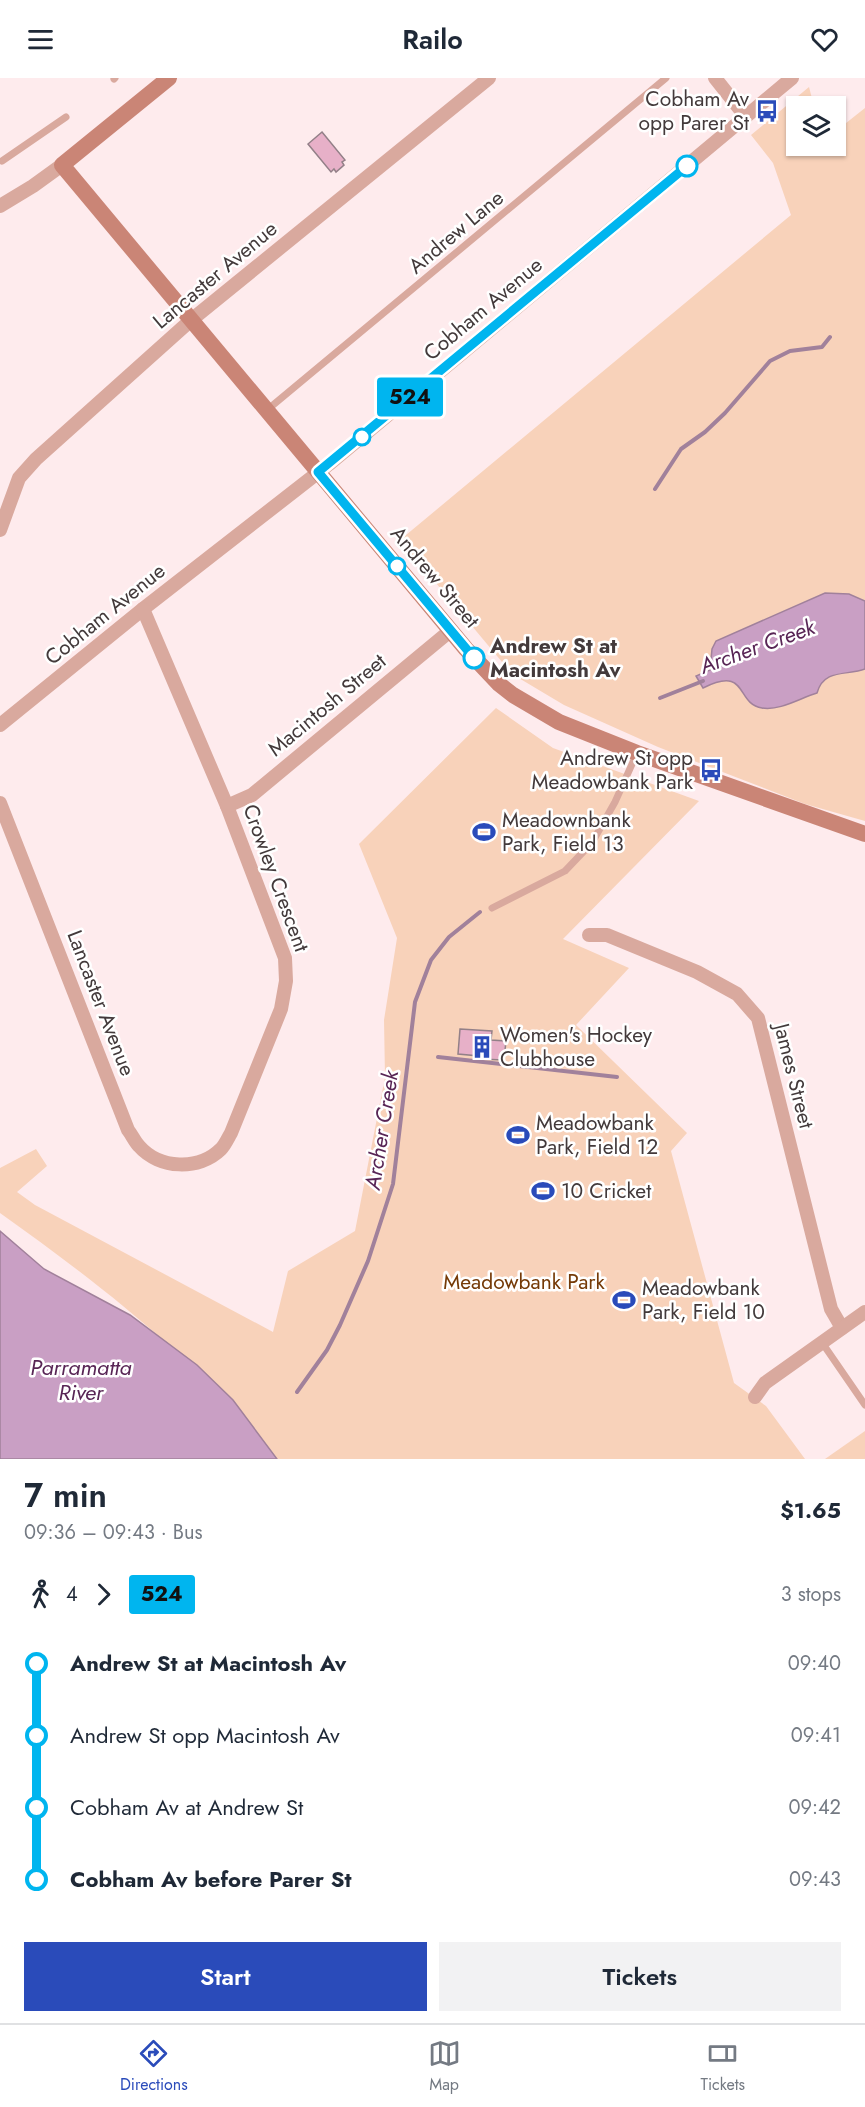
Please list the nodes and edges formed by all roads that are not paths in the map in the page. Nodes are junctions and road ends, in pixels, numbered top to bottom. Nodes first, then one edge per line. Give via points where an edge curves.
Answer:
1 (169, 78) edge
2 (489, 78) edge
3 (666, 78) edge
4 (715, 78) edge
5 (792, 78) edge
6 (66, 117) dead end
7 (746, 117) junction
8 (2, 160) dead end
9 (62, 165) junction
10 (0, 206) edge
11 (190, 321) junction
12 (267, 411) junction
13 (318, 472) junction
14 (0, 530) edge
15 (143, 609) junction
16 (450, 631) junction
17 (0, 725) edge
18 (637, 753) junction
19 (0, 803) edge
20 (227, 806) junction
21 (865, 834) edge
22 (492, 908) dead end
23 (589, 935) dead end
24 (208, 1159) joint
25 (865, 1312) edge
26 (842, 1328) junction
27 (823, 1344) junction
28 (754, 1397) dead end
29 (865, 1405) edge

1 - 9 main road
2 - 11 street, Lancaster Avenue
3 - 12 lane, Andrew Lane
4 - 7 street
5 - 7 street, Cobham Avenue
6 - 8 lane
7 - 13 street, Cobham Avenue
9 - 10 street
9 - 11 main road, Andrew Street
11 - 12 main road, Andrew Street
11 - 14 street, Lancaster Avenue via 36,459 20,478
12 - 13 main road, Andrew Street
13 - 15 street, Cobham Avenue
13 - 16 main road, Andrew Street
15 - 17 street, Cobham Avenue
15 - 20 street, Crowley Crescent
16 - 18 main road, Andrew Street via 499,684 531,708
16 - 20 street, Macintosh Street via 252,795
18 - 21 main road, Andrew Street
18 - 22 lane via 593,842 566,871
19 - 24 street, Lancaster Avenue via 128,1130 139,1147 154,1158 192,1165
20 - 24 street, Crowley Crescent via 285,958 286,981 281,1008 231,1133 222,1149
23 - 26 street, James Street via 607,935 697,972 737,994 758,1018 831,1310
25 - 26 street
26 - 27 street
27 - 28 street via 765,1383
27 - 29 lane

